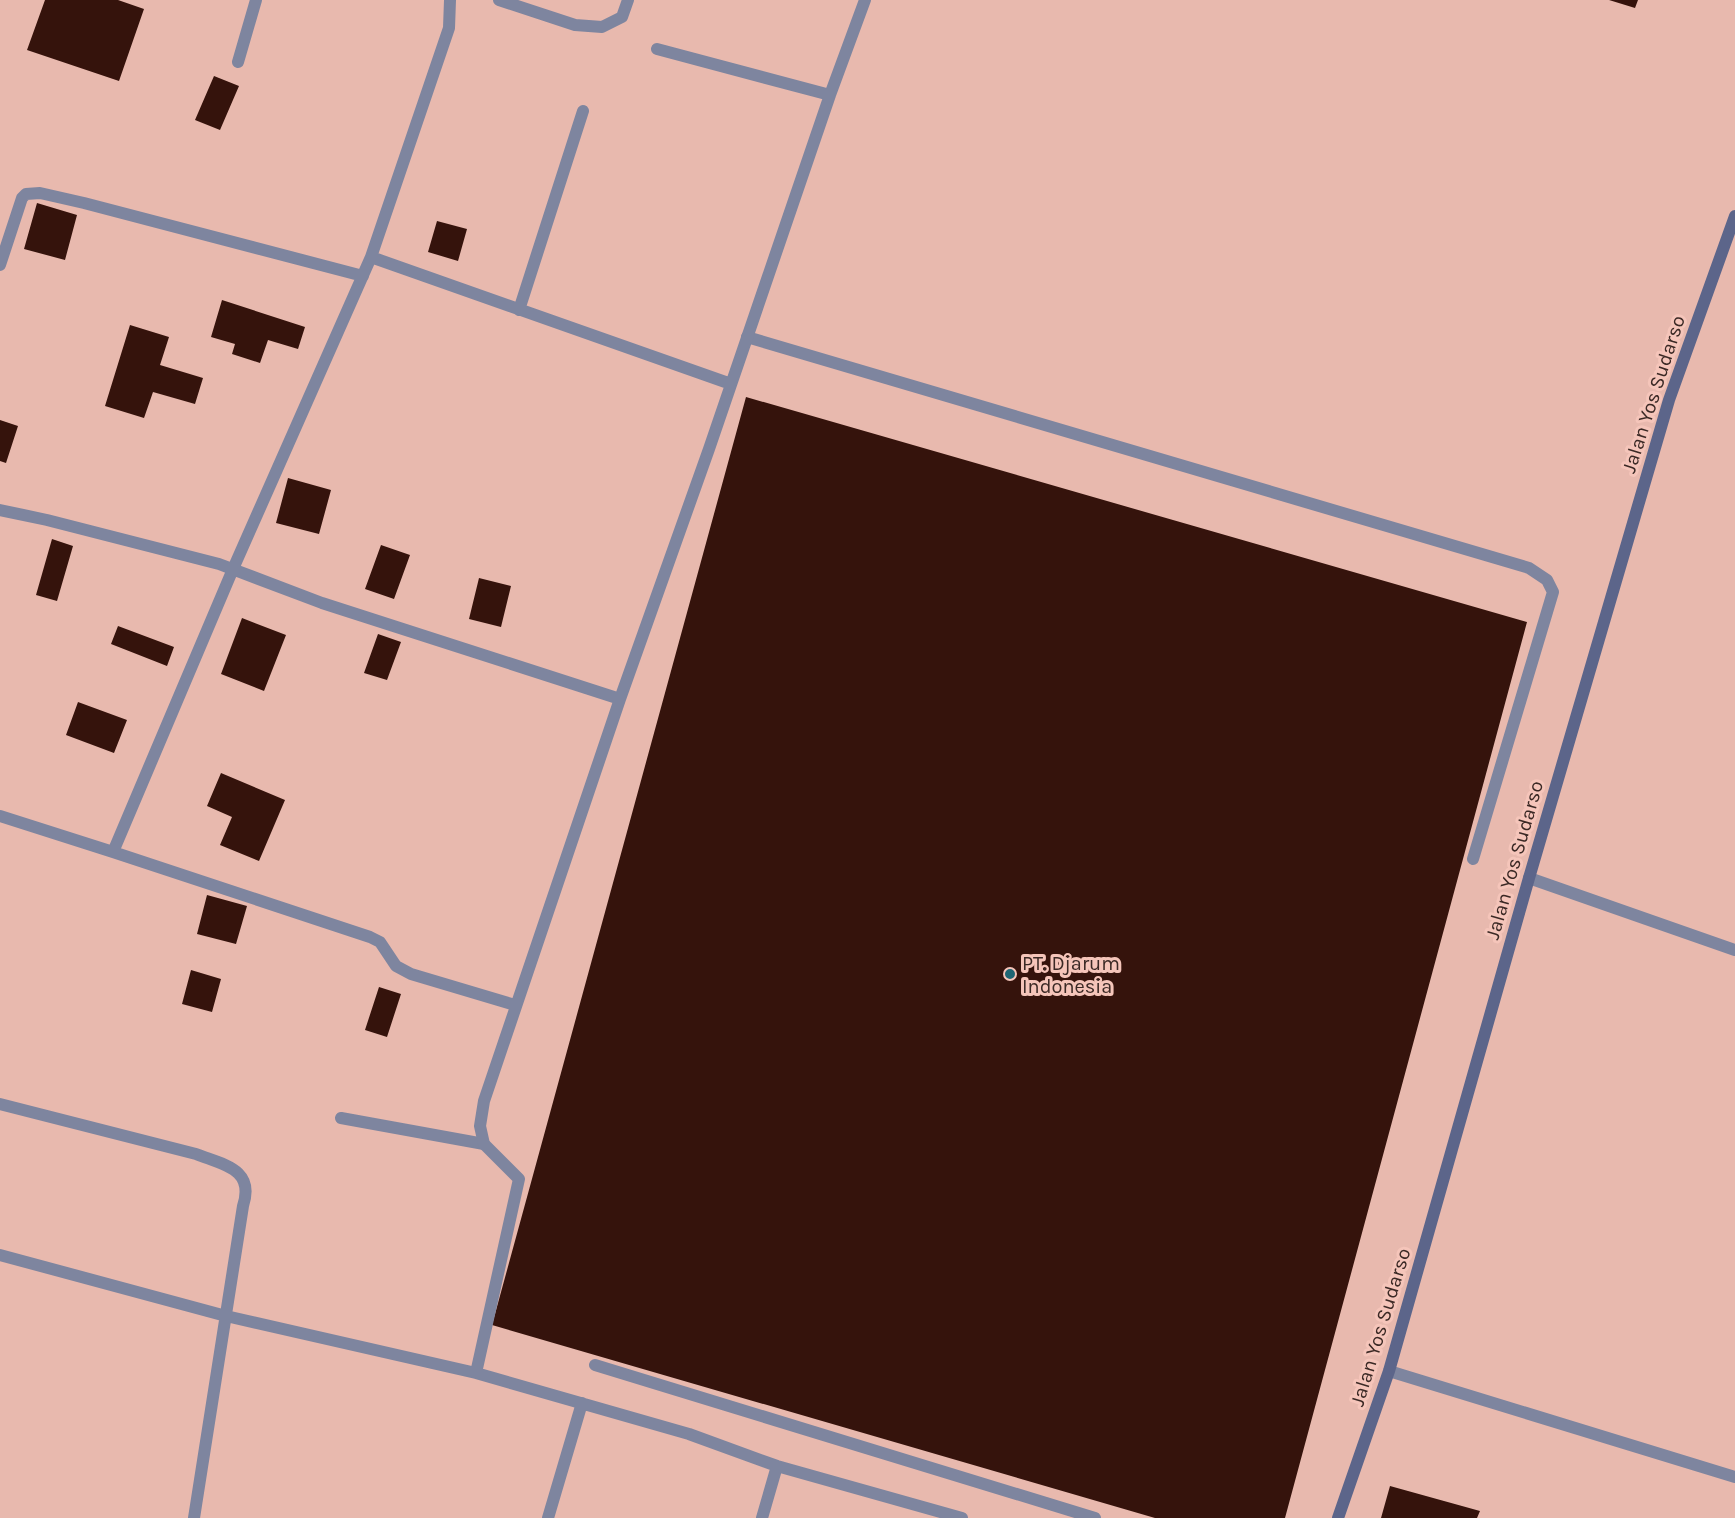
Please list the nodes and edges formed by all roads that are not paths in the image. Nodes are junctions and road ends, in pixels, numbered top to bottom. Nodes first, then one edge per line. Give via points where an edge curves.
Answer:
1 (256, 0) edge
2 (450, 0) edge
3 (499, 0) edge
4 (628, 0) edge
5 (865, 0) edge
6 (657, 49) dead end
7 (237, 62) dead end
8 (830, 95) junction
9 (583, 111) dead end
10 (1735, 216) edge
11 (371, 257) junction
12 (0, 265) edge
13 (363, 276) junction
14 (519, 310) junction
15 (747, 338) junction
16 (731, 384) junction
17 (0, 510) edge
18 (233, 569) junction
19 (620, 699) junction
20 (0, 816) edge
21 (113, 852) junction
22 (1473, 859) dead end
23 (1529, 878) junction
24 (1735, 950) edge
25 (515, 1005) junction
26 (0, 1104) edge
27 (341, 1118) dead end
28 (484, 1144) junction
29 (0, 1255) edge
30 (226, 1316) junction
31 (595, 1365) dead end
32 (1389, 1371) junction
33 (476, 1373) junction
34 (582, 1403) junction
35 (777, 1466) junction
36 (1735, 1477) edge
37 (194, 1518) edge
38 (548, 1518) edge
39 (762, 1518) edge
40 (962, 1518) edge
41 (1095, 1518) edge
42 (1338, 1518) edge

1 - 7 street
2 - 11 street via 449,28
3 - 4 street via 575,25 602,27 622,17
5 - 8 street
6 - 8 street
8 - 15 street
9 - 14 street
10 - 23 street, Jalan Yos Sudarso via 1669,400
11 - 13 street
11 - 14 street
12 - 13 street via 22,198 36,192
13 - 18 street
14 - 16 street
15 - 16 street
15 - 22 street via 1529,568 1547,580 1553,592
16 - 19 street
17 - 18 street
18 - 19 street via 322,603
18 - 21 street
19 - 25 street
20 - 21 street
21 - 25 street via 370,937 380,942 396,966 411,974
23 - 24 street
23 - 32 street, Jalan Yos Sudarso
25 - 28 street via 484,1101 480,1126
26 - 30 street via 196,1154 241,1175 246,1192
27 - 28 street
28 - 33 street via 519,1179
29 - 30 street
30 - 33 street
30 - 37 street
31 - 41 street
32 - 36 street
32 - 42 street, Jalan Yos Sudarso
33 - 34 street
34 - 35 street via 689,1434
34 - 38 street
35 - 39 street
35 - 40 street

